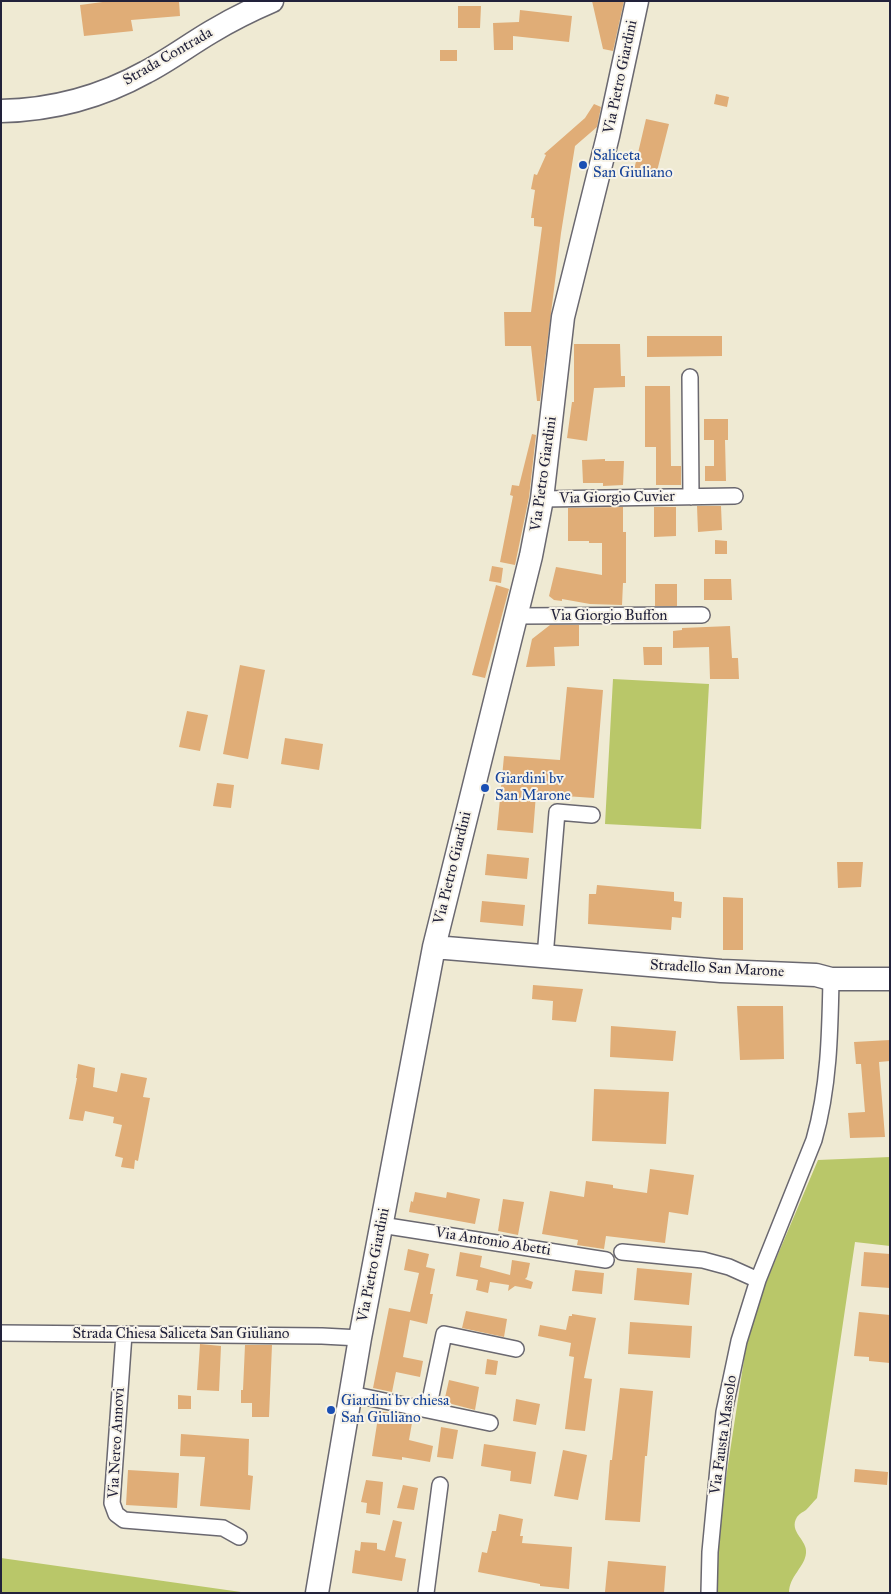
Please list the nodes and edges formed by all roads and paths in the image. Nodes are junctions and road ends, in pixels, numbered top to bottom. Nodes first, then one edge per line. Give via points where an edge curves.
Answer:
1 (272, 1) edge
2 (637, 1) edge
3 (1, 111) edge
4 (690, 377) dead end
5 (734, 496) dead end
6 (691, 497) junction
7 (542, 499) junction
8 (516, 616) junction
9 (702, 616) dead end
10 (592, 815) dead end
11 (434, 947) junction
12 (545, 957) junction
13 (830, 979) junction
14 (890, 979) edge
15 (381, 1225) junction
16 (622, 1252) dead end
17 (606, 1260) dead end
18 (758, 1280) junction
19 (1, 1333) edge
20 (124, 1334) junction
21 (360, 1338) junction
22 (516, 1349) dead end
23 (351, 1394) junction
24 (428, 1410) junction
25 (490, 1423) dead end
26 (440, 1485) dead end
27 (239, 1538) dead end
28 (317, 1593) edge
29 (426, 1593) edge
30 (709, 1593) edge

1 - 3 main road, Strada Contrada via 217,28 146,72 88,98 26,110
2 - 7 main road, Via Pietro Giardini via 608,136 563,317
4 - 6 street, Via Giorgio Cuvier
5 - 6 street, Via Giorgio Cuvier
6 - 7 street, Via Giorgio Cuvier
7 - 8 main road, Via Pietro Giardini
8 - 9 street, Via Giorgio Buffon
8 - 11 main road, Via Pietro Giardini
10 - 12 street via 557,812
11 - 12 main road, Stradello San Marone
11 - 15 main road, Via Pietro Giardini
12 - 13 main road, Stradello San Marone via 816,975
13 - 14 main road, Stradello San Marone
13 - 18 street, Via Fausta Massolo via 830,1037 820,1119
15 - 17 street, Via Antonio Abetti
15 - 21 main road, Via Pietro Giardini
16 - 18 street via 709,1261
18 - 30 street, Via Fausta Massolo via 739,1341 724,1412
19 - 20 street, Strada Chiesa Saliceta San Giuliano
20 - 21 street, Strada Chiesa Saliceta San Giuliano
20 - 27 street, Via Nereo Annovi via 112,1503 116,1514 124,1520 223,1528
21 - 23 main road, Via Pietro Giardini
22 - 24 street via 444,1334
23 - 24 street
23 - 28 main road, Via Pietro Giardini
24 - 25 street
26 - 29 street

